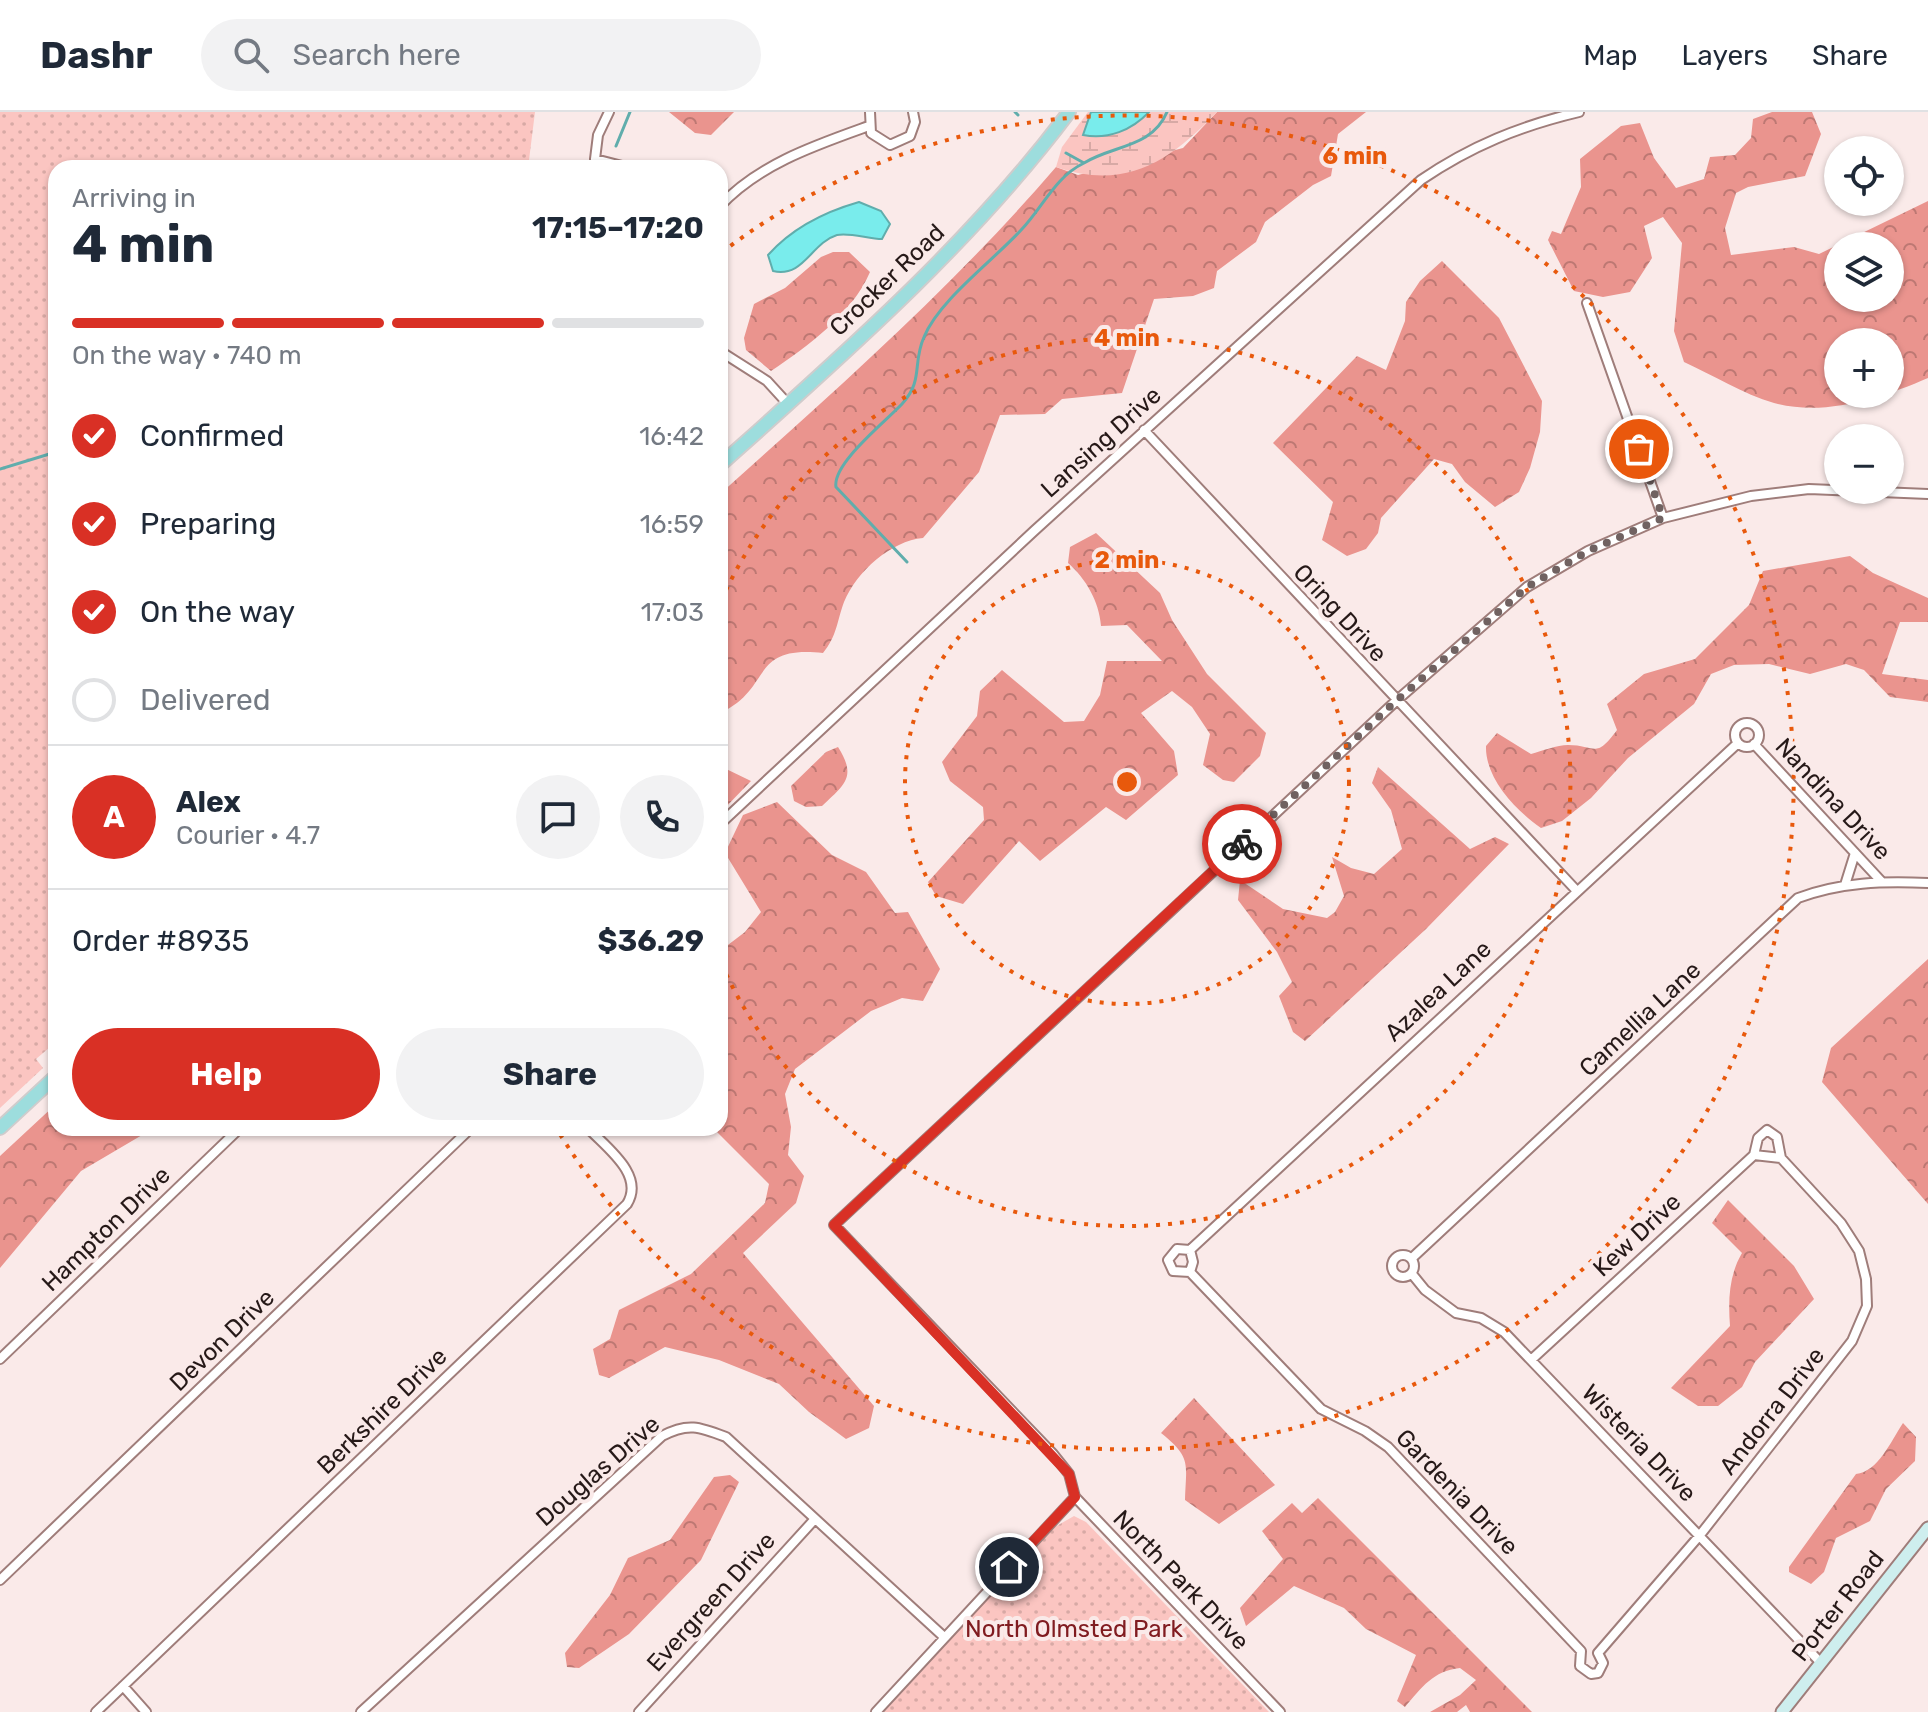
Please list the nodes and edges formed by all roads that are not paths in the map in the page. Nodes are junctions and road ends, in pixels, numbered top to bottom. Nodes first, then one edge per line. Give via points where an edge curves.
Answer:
1 (609, 112) edge
2 (870, 112) edge
3 (913, 112) edge
4 (1069, 112) edge
5 (1579, 112) edge
6 (869, 126) junction
7 (595, 160) edge
8 (728, 199) edge
9 (1587, 303) dead end
10 (728, 356) edge
11 (788, 404) junction
12 (1144, 430) junction
13 (728, 458) edge
14 (1928, 494) edge
15 (1663, 518) junction
16 (1396, 701) junction
17 (1738, 743) junction
18 (1754, 744) junction
19 (728, 817) edge
20 (1855, 853) junction
21 (1881, 881) junction
22 (1928, 883) edge
23 (1845, 885) junction
24 (1576, 890) junction
25 (48, 1083) edge
26 (0, 1128) edge
27 (1761, 1134) joint
28 (232, 1136) edge
29 (463, 1136) edge
30 (595, 1136) edge
31 (1754, 1155) junction
32 (1781, 1158) junction
33 (1190, 1250) junction
34 (1412, 1258) junction
35 (1168, 1260) joint
36 (1190, 1272) junction
37 (1412, 1274) junction
38 (0, 1359) edge
39 (1531, 1360) junction
40 (1075, 1497) junction
41 (814, 1520) junction
42 (1928, 1528) edge
43 (1700, 1535) junction
44 (0, 1580) edge
45 (943, 1636) junction
46 (1598, 1653) junction
47 (1583, 1654) junction
48 (1821, 1663) junction
49 (123, 1686) junction
50 (96, 1712) edge
51 (146, 1712) edge
52 (361, 1712) edge
53 (639, 1712) edge
54 (876, 1712) edge
55 (1280, 1712) edge
56 (1782, 1712) edge

1 - 7 street via 598,135
2 - 6 street
3 - 6 street via 914,129 898,144 876,139
4 - 11 main road, Crocker Road via 980,219
5 - 12 street, Lansing Drive via 1528,124 1488,141 1421,180
6 - 8 street via 803,149
9 - 15 street
10 - 11 street via 767,381
11 - 13 main road, Crocker Road
12 - 16 street, Oring Drive
12 - 19 street, Lansing Drive
14 - 15 street via 1809,489 1751,496
15 - 16 street via 1588,551 1527,587
16 - 24 street, Oring Drive
16 - 40 street, North Park Drive via 834,1225 1053,1454 1069,1474
17 - 18 street
17 - 18 street via 1735,732 1747,723 1757,729
17 - 24 street, Azalea Lane
18 - 20 street, Nandina Drive
20 - 21 street, Nandina Drive
20 - 23 street
21 - 22 street, Camellia Lane
21 - 23 street, Camellia Lane
23 - 34 street, Camellia Lane via 1798,898
24 - 33 street, Azalea Lane
25 - 26 main road
27 - 31 street, Kew Drive
27 - 32 street, Andorra Drive via 1774,1133
28 - 38 street, Hampton Drive
29 - 44 street, Devon Drive
30 - 49 street, Berkshire Drive via 632,1177 634,1193 627,1204
31 - 32 street
31 - 39 street, Kew Drive
32 - 43 street, Andorra Drive via 1841,1223 1859,1251 1867,1306 1852,1341
33 - 35 street, Azalea Lane via 1177,1249
33 - 36 street
34 - 37 street
34 - 37 street, Camellia Lane via 1400,1255 1392,1266 1398,1276
35 - 36 street, Gardenia Drive via 1173,1271
36 - 47 street, Gardenia Drive via 1321,1409 1388,1447
37 - 39 street, Wisteria Drive via 1456,1313 1481,1318 1504,1332
39 - 43 street, Wisteria Drive
40 - 45 street
40 - 55 street, North Park Drive
41 - 45 street, Douglas Drive
41 - 52 street, Douglas Drive via 726,1437 681,1426 662,1436
41 - 53 street, Evergreen Drive
42 - 48 main road, Porter Road
43 - 46 street, Andorra Drive
43 - 48 street, Wisteria Drive
45 - 54 street
46 - 47 street
46 - 47 street, Gardenia Drive via 1603,1663 1591,1674 1582,1670
48 - 56 main road, Porter Road
49 - 50 street, Berkshire Drive
49 - 51 street

